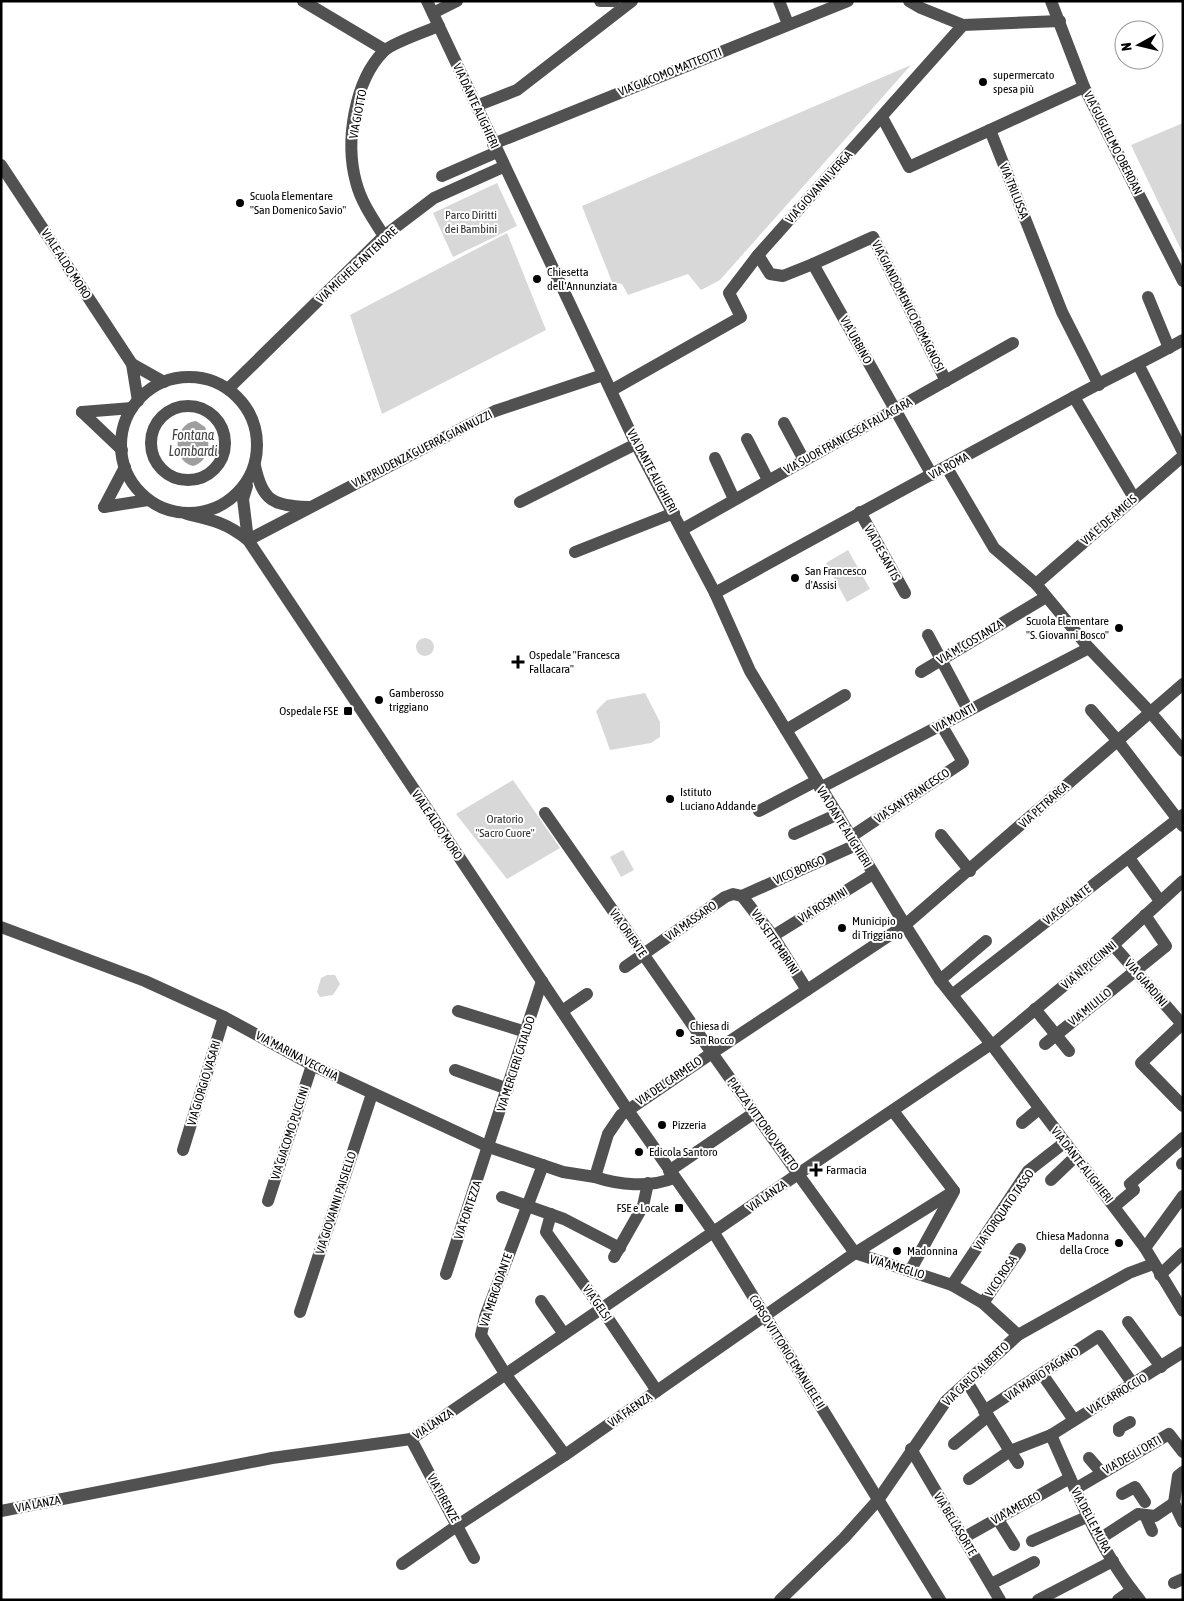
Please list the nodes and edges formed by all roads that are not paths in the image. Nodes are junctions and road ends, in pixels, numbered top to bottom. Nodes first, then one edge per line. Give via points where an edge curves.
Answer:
1 (303, 1) edge
2 (457, 1) edge
3 (600, 1) edge
4 (614, 1) edge
5 (632, 1) edge
6 (778, 1) edge
7 (848, 1) edge
8 (909, 1) edge
9 (1051, 1) edge
10 (430, 7) edge
11 (1060, 21) junction
12 (788, 24) junction
13 (963, 25) junction
14 (439, 26) junction
15 (385, 50) junction
16 (1084, 87) junction
17 (476, 106) junction
18 (882, 117) junction
19 (990, 130) junction
20 (495, 148) junction
21 (1, 165) edge
22 (503, 167) junction
23 (442, 176) dead end
24 (384, 236) junction
25 (758, 255) junction
26 (813, 264) junction
27 (1183, 282) edge
28 (1148, 297) dead end
29 (1183, 340) edge
30 (1013, 344) dead end
31 (1169, 348) junction
32 (132, 364) junction
33 (1138, 364) junction
34 (603, 375) junction
35 (946, 381) junction
36 (164, 382) junction
37 (1099, 385) junction
38 (228, 389) junction
39 (612, 390) junction
40 (1074, 397) junction
41 (135, 404) junction
42 (197, 407) joint
43 (896, 410) junction
44 (784, 423) dead end
45 (747, 439) dead end
46 (636, 444) junction
47 (122, 450) junction
48 (1183, 454) edge
49 (715, 458) dead end
50 (804, 460) junction
51 (255, 466) junction
52 (125, 467) junction
53 (947, 468) junction
54 (932, 475) junction
55 (249, 479) junction
56 (768, 480) junction
57 (1134, 498) junction
58 (734, 499) junction
59 (148, 500) junction
60 (520, 502) dead end
61 (308, 507) junction
62 (860, 512) junction
63 (674, 513) junction
64 (187, 514) junction
65 (682, 529) junction
66 (248, 540) junction
67 (575, 552) dead end
68 (1036, 584) junction
69 (715, 593) junction
70 (905, 594) dead end
71 (1046, 597) junction
72 (928, 635) dead end
73 (1089, 648) junction
74 (942, 660) junction
75 (921, 672) dead end
76 (1183, 684) edge
77 (845, 695) dead end
78 (968, 710) junction
79 (1091, 710) dead end
80 (1150, 713) junction
81 (942, 726) junction
82 (786, 730) junction
83 (1118, 740) junction
84 (1183, 751) edge
85 (818, 785) junction
86 (758, 811) dead end
87 (545, 813) dead end
88 (838, 814) junction
89 (1181, 820) edge
90 (794, 834) dead end
91 (941, 835) dead end
92 (854, 840) junction
93 (1129, 858) junction
94 (970, 871) junction
95 (873, 874) junction
96 (1183, 881) edge
97 (742, 896) junction
98 (1160, 901) junction
99 (1145, 916) junction
100 (905, 925) junction
101 (1, 927) edge
102 (773, 936) junction
103 (986, 941) dead end
104 (1113, 945) junction
105 (643, 955) junction
106 (625, 967) dead end
107 (1135, 970) junction
108 (940, 980) junction
109 (542, 981) junction
110 (807, 990) junction
111 (587, 994) dead end
112 (952, 995) junction
113 (1035, 1010) junction
114 (458, 1011) dead end
115 (562, 1011) junction
116 (224, 1017) junction
117 (526, 1032) junction
118 (1057, 1034) junction
119 (991, 1044) junction
120 (1045, 1044) dead end
121 (1069, 1051) dead end
122 (712, 1053) junction
123 (312, 1065) junction
124 (455, 1070) dead end
125 (508, 1089) junction
126 (372, 1094) junction
127 (1183, 1106) edge
128 (627, 1109) junction
129 (1039, 1109) junction
130 (893, 1111) junction
131 (754, 1114) junction
132 (1022, 1123) dead end
133 (1183, 1138) edge
134 (1064, 1143) junction
135 (489, 1146) junction
136 (183, 1150) dead end
137 (1075, 1157) junction
138 (542, 1165) junction
139 (671, 1174) junction
140 (798, 1174) junction
141 (595, 1177) junction
142 (1051, 1180) dead end
143 (648, 1183) junction
144 (954, 1191) junction
145 (1183, 1196) edge
146 (502, 1197) dead end
147 (268, 1201) dead end
148 (1115, 1206) junction
149 (527, 1207) junction
150 (551, 1214) junction
151 (714, 1233) junction
152 (1145, 1248) junction
153 (1020, 1249) dead end
154 (855, 1253) junction
155 (1183, 1253) edge
156 (1157, 1269) junction
157 (910, 1271) junction
158 (446, 1274) dead end
159 (952, 1285) junction
160 (541, 1301) dead end
161 (983, 1303) junction
162 (1181, 1305) edge
163 (601, 1308) junction
164 (300, 1312) dead end
165 (765, 1316) junction
166 (1128, 1322) dead end
167 (564, 1334) junction
168 (1018, 1335) junction
169 (1183, 1352) edge
170 (1161, 1367) junction
171 (1042, 1374) junction
172 (506, 1375) junction
173 (967, 1382) junction
174 (1132, 1384) junction
175 (656, 1391) junction
176 (986, 1414) junction
177 (1074, 1420) junction
178 (1130, 1422) dead end
179 (1119, 1431) dead end
180 (1051, 1435) junction
181 (411, 1439) junction
182 (954, 1444) dead end
183 (911, 1449) junction
184 (1010, 1452) junction
185 (1183, 1452) edge
186 (565, 1456) junction
187 (1089, 1458) dead end
188 (1018, 1464) dead end
189 (1183, 1472) edge
190 (1102, 1473) junction
191 (969, 1479) dead end
192 (1072, 1484) junction
193 (1122, 1494) dead end
194 (878, 1500) junction
195 (1145, 1502) dead end
196 (1174, 1503) junction
197 (1, 1511) edge
198 (1089, 1516) junction
199 (1146, 1516) junction
200 (997, 1518) junction
201 (1183, 1522) edge
202 (458, 1524) junction
203 (1152, 1532) dead end
204 (963, 1538) junction
205 (1101, 1538) junction
206 (1032, 1541) dead end
207 (1014, 1545) dead end
208 (474, 1558) dead end
209 (1113, 1561) junction
210 (1034, 1562) dead end
211 (402, 1564) dead end
212 (991, 1584) junction
213 (1136, 1595) edge
214 (938, 1599) edge
215 (780, 1600) edge
216 (1000, 1600) edge
217 (1038, 1600) edge
218 (1118, 1600) edge

1 - 15 street
2 - 10 street
3 - 4 street
5 - 17 street via 517,90
6 - 12 street
7 - 12 street, VIA GIACOMO MATTEOTTI
8 - 13 street
9 - 11 street, VIA GUGLIELMO OBERDAN
10 - 14 street, VIA DANTE ALIGHIERI
11 - 13 street
11 - 16 street, VIA GUGLIELMO OBERDAN
12 - 20 street, VIA GIACOMO MATTEOTTI
13 - 18 street, VIA GIOVANNI VERGA
14 - 15 street, VIA GIOTTO
14 - 17 street, VIA DANTE ALIGHIERI
15 - 24 street, VIA GIOTTO via 371,67 359,95 352,152 356,182 368,211
16 - 19 street
16 - 27 street, VIA GUGLIELMO OBERDAN
17 - 20 street, VIA DANTE ALIGHIERI
18 - 19 street via 909,167
18 - 25 street, VIA GIOVANNI VERGA
19 - 37 street, VIA TRILUSSA via 1062,312
20 - 22 street, VIA DANTE ALIGHIERI
20 - 23 street, VIA GIACOMO MATTEOTTI
21 - 32 street, VIALE ALDO MORO
22 - 24 street, VIA MICHELE ANTENORE via 434,198
22 - 34 street, VIA DANTE ALIGHIERI
24 - 38 street, VIA MICHELE ANTENORE
25 - 26 street via 770,274 783,276
25 - 39 street, VIA GIOVANNI VERGA via 729,293 741,317
26 - 35 street, VIA GIANDOMENICO ROMAGNOSI via 873,236
26 - 43 street, VIA URBINO
28 - 31 street
29 - 31 street, VIA ROMA
30 - 35 street, VIA SUOR FRANCESCA FALLACARA
31 - 33 street, VIA ROMA
32 - 36 street, VIALE ALDO MORO
32 - 41 street, VIALE ALDO MORO
33 - 37 street, VIA ROMA
33 - 48 street
34 - 39 street, VIA DANTE ALIGHIERI
34 - 61 street, VIA PRUDENZA GUERRA GIANNUZZI via 495,411
35 - 43 street, VIA SUOR FRANCESCA FALLACARA
36 - 38 street via 188,376 209,380
36 - 41 street via 149,390
37 - 40 street, VIA ROMA
38 - 51 street via 244,404 254,423 258,444
39 - 46 street, VIA DANTE ALIGHIERI
40 - 53 street, VIA ROMA
40 - 57 street
41 - 47 street via 125,422
41 - 47 street via 82,412
42 - 42 street via 211,414 220,425 225,439 224,453 218,466 206,476 192,481 178,480 155,462 152,434 158,421 169,411 183,406
43 - 50 street, VIA SUOR FRANCESCA FALLACARA
43 - 54 street, VIA URBINO
44 - 50 street
45 - 56 street
46 - 60 street
46 - 63 street, VIA DANTE ALIGHIERI
47 - 52 street
48 - 57 street, VIA E. DE AMICIS
49 - 58 street
50 - 56 street, VIA SUOR FRANCESCA FALLACARA
51 - 55 street
51 - 61 street via 263,493 277,503
52 - 59 street via 130,480
52 - 59 street via 104,507
53 - 54 street, VIA ROMA
53 - 68 street via 994,548
54 - 62 street, VIA ROMA
55 - 64 street via 238,494 223,505
55 - 66 street, VIALE ALDO MORO via 243,500
56 - 58 street, VIA SUOR FRANCESCA FALLACARA
57 - 68 street, VIA E. DE AMICIS
58 - 65 street, VIA SUOR FRANCESCA FALLACARA
59 - 64 street, VIALE ALDO MORO via 164,509
61 - 66 street, VIA PRUDENZA GUERRA GIANNUZZI
62 - 69 street, VIA ROMA
62 - 70 street, VIA DE SANTIS
63 - 65 street, VIA DANTE ALIGHIERI
63 - 67 street
64 - 66 street, VIALE ALDO MORO via 221,521
65 - 69 street, VIA DANTE ALIGHIERI
66 - 109 street, VIALE ALDO MORO
68 - 71 street
69 - 82 street, VIA DANTE ALIGHIERI via 750,671
71 - 73 street
71 - 74 street, VIA M. COSTANZA
72 - 74 street
73 - 78 street, VIA MONTI
73 - 80 street
74 - 75 street, VIA M. COSTANZA
74 - 78 street
76 - 80 street, VIA PETRARCA
77 - 82 street
78 - 81 street, VIA MONTI
79 - 83 street
80 - 83 street, VIA PETRARCA
80 - 84 street
81 - 85 street, VIA MONTI
81 - 92 street, VIA SAN FRANCESCO via 963,762
82 - 85 street, VIA DANTE ALIGHIERI
83 - 89 street
83 - 94 street, VIA PETRARCA
85 - 86 street, VIA MONTI
85 - 88 street, VIA DANTE ALIGHIERI
87 - 105 street, VIA ORIENTE
88 - 90 street
88 - 92 street, VIA DANTE ALIGHIERI
89 - 93 street, VIA GALANTE
91 - 94 street
92 - 95 street, VIA DANTE ALIGHIERI
92 - 97 street, VICO BORGO
93 - 98 street
93 - 112 street, VIA GALANTE
94 - 100 street, VIA PETRARCA
95 - 100 street, VIA DANTE ALIGHIERI
95 - 102 street, VIA ROSMINI
96 - 98 street, VIA N. PICCINNI
97 - 102 street, VIA SETTEMBRINI
97 - 105 street, VIA MASSARO via 733,894 725,897
98 - 99 street, VIA N. PICCINNI
99 - 104 street, VIA N. PICCINNI
99 - 107 street, VIA MILILLO via 1166,946
100 - 108 street
100 - 110 street
101 - 116 street, VIA MARINA VECCHIA via 145,981
102 - 110 street, VIA SETTEMBRINI
103 - 108 street
104 - 107 street, VIA GIARDINI
104 - 113 street, VIA N. PICCINNI
105 - 106 street, VIA MASSARO
105 - 122 street, VIA ORIENTE
107 - 118 street, VIA MILILLO
107 - 127 street, VIA GIARDINI via 1182,1024 1141,1063
108 - 112 street
109 - 115 street, VIALE ALDO MORO
109 - 117 street, VIA MERCIERI CATALDO
110 - 122 street
111 - 115 street
112 - 119 street
113 - 118 street
113 - 119 street, VIA N. PICCINNI
114 - 117 street
115 - 128 street, VIALE ALDO MORO
116 - 123 street, VIA MARINA VECCHIA
116 - 136 street, VIA GIORGIO VASARI
117 - 125 street, VIA MERCIERI CATALDO
118 - 120 street, VIA MILILLO
118 - 121 street
119 - 129 street, VIA DANTE ALIGHIERI
119 - 130 street, PIAZZA VITTORIO VENETO
122 - 128 street, VIA DEL CARMELO
122 - 131 street, PIAZZA VITTORIO VENETO
123 - 126 street, VIA MARINA VECCHIA
123 - 147 street, VIA GIACOMO PUCCINI
124 - 125 street
125 - 135 street, VIA MERCIERI CATALDO
126 - 135 street, VIA MARINA VECCHIA
126 - 164 street, VIA GIOVANNI PAISIELLO
128 - 139 street, CORSO VITTORIO EMANUELE II
128 - 141 street, VIA DEL CARMELO via 608,1134
129 - 132 street
129 - 134 street, VIA DANTE ALIGHIERI
130 - 140 street, PIAZZA VITTORIO VENETO
130 - 144 street
131 - 139 street
131 - 140 street, PIAZZA VITTORIO VENETO
133 - 148 street via 1130,1184 1134,1190
134 - 137 street, VIA DANTE ALIGHIERI
134 - 159 street, VIA TORQUATO TASSO via 1028,1171
135 - 138 street, VIA MARINA VECCHIA
135 - 158 street, VIA FORTEZZA
137 - 142 street
137 - 148 street, VIA DANTE ALIGHIERI
138 - 141 street, VIA MARINA VECCHIA
138 - 149 street, VIA MERCADANTE
139 - 143 street, VIA MARINA VECCHIA
139 - 151 street, CORSO VITTORIO EMANUELE II
140 - 151 street, VIA LANZA
140 - 154 street, VIA AMEGLIO
141 - 143 street, VIA MARINA VECCHIA via 612,1183
143 - 150 street via 643,1206 617,1253
144 - 154 street, VIA FAENZA
144 - 157 street
145 - 152 street
146 - 149 street
148 - 152 street, VIA DANTE ALIGHIERI
149 - 150 street
149 - 172 street, VIA MERCADANTE via 481,1334
150 - 163 street, VIA GELSI via 546,1232
151 - 163 street, VIA LANZA
151 - 165 street, CORSO VITTORIO EMANUELE II
152 - 156 street, VIA DANTE ALIGHIERI
153 - 161 street, VICO ROSA
154 - 157 street, VIA AMEGLIO
154 - 165 street, VIA FAENZA
155 - 156 street
156 - 162 street, VIA DANTE ALIGHIERI
156 - 168 street, VIA CARLO ALBERTO via 1130,1273
157 - 159 street, VIA AMEGLIO
159 - 161 street, VIA AMEGLIO
160 - 167 street
161 - 168 street, VIA AMEGLIO
163 - 167 street, VIA LANZA
163 - 175 street, VIA GELSI
165 - 175 street, VIA FAENZA
165 - 194 street, CORSO VITTORIO EMANUELE II
166 - 170 street
167 - 172 street, VIA LANZA
168 - 173 street, VIA CARLO ALBERTO
169 - 170 street, VIA CARROCCIO
170 - 174 street, VIA CARROCCIO
171 - 174 street, VIA MARIO PAGANO via 1099,1336
171 - 176 street, VIA MARIO PAGANO
171 - 177 street
172 - 181 street, VIA LANZA
172 - 186 street, VIA MERCADANTE
173 - 176 street
173 - 183 street, VIA CARLO ALBERTO via 946,1401
174 - 177 street, VIA CARROCCIO
175 - 186 street, VIA FAENZA
176 - 182 street, VIA MARIO PAGANO
176 - 184 street
177 - 180 street, VIA CARROCCIO
178 - 179 street
180 - 184 street, VIA CARROCCIO
180 - 192 street, VIA DELLE MURA
181 - 197 street, VIA LANZA via 272,1458
181 - 202 street, VIA FIRENZE
183 - 194 street, VIA CARLO ALBERTO
183 - 204 street, VIA BELLASORTE
184 - 188 street
184 - 191 street, VIA CARROCCIO
185 - 190 street, VIA DEGLI ORTI via 1168,1434
186 - 202 street, VIA FAENZA
187 - 190 street
189 - 196 street via 1178,1476
190 - 192 street, VIA DEGLI ORTI
192 - 198 street, VIA DELLE MURA
192 - 200 street, VIA AMEDEO
193 - 195 street via 1135,1487
194 - 214 street, CORSO VITTORIO EMANUELE II
194 - 215 street, VIA CARLO ALBERTO
196 - 199 street via 1155,1516
196 - 201 street
198 - 205 street, VIA DELLE MURA
198 - 206 street
199 - 203 street
199 - 205 street via 1138,1514
200 - 204 street, VIA AMEDEO
200 - 207 street
202 - 208 street, VIA FIRENZE
202 - 211 street, VIA FAENZA
204 - 212 street, VIA BELLASORTE
205 - 209 street, VIA DELLE MURA
209 - 213 street, VIA DELLE MURA
209 - 217 street
210 - 212 street
212 - 216 street, VIA BELLASORTE
213 - 218 street

